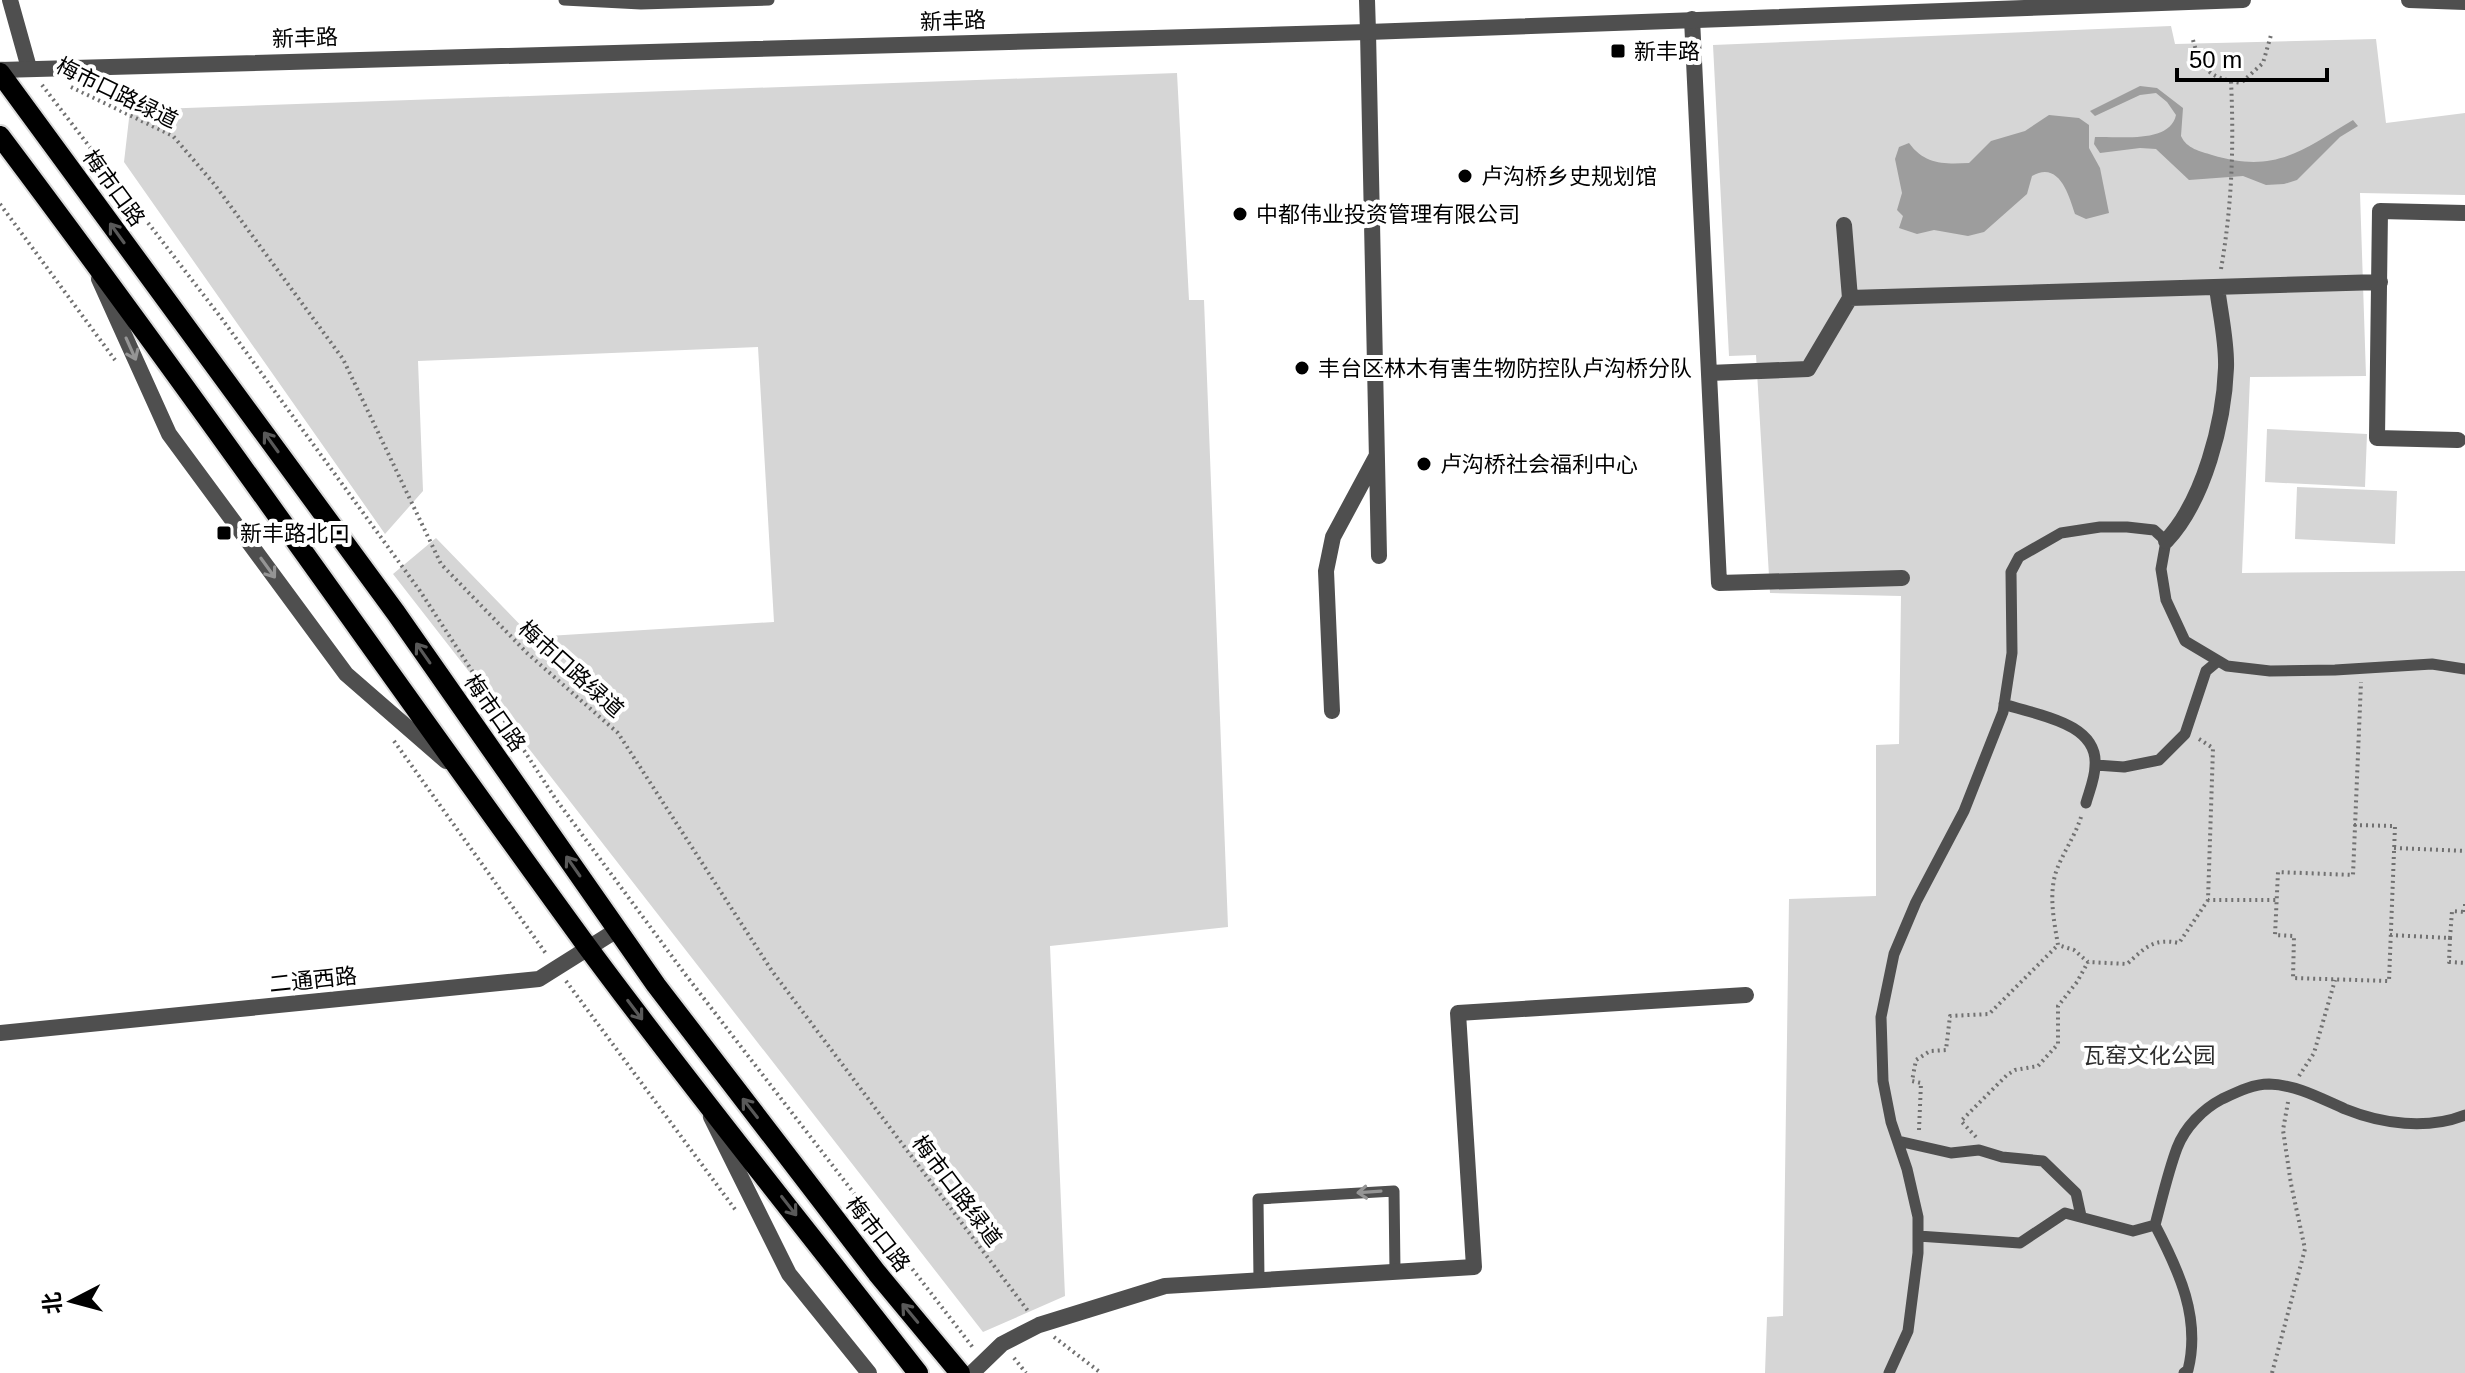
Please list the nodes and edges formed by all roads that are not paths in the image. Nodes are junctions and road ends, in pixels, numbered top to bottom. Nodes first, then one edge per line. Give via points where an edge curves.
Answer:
1 (10, 0) edge
2 (564, 0) edge
3 (769, 0) edge
4 (1367, 0) edge
5 (2243, 0) edge
6 (2409, 0) edge
7 (2465, 2) edge
8 (1692, 19) junction
9 (1368, 32) junction
10 (29, 68) junction
11 (0, 72) edge
12 (0, 136) edge
13 (2465, 213) edge
14 (1844, 225) dead end
15 (87, 252) junction
16 (2380, 282) junction
17 (2217, 287) junction
18 (1850, 298) junction
19 (1709, 373) junction
20 (2458, 440) dead end
21 (1377, 455) junction
22 (2166, 541) junction
23 (1379, 556) dead end
24 (1902, 578) dead end
25 (2218, 661) junction
26 (2465, 669) edge
27 (2004, 704) junction
28 (1332, 711) dead end
29 (2096, 765) junction
30 (468, 781) junction
31 (2086, 803) road end
32 (617, 930) junction
33 (589, 948) junction
34 (1746, 995) dead end
35 (0, 1033) edge
36 (704, 1103) junction
37 (2465, 1115) edge
38 (1896, 1138) junction
39 (2081, 1216) junction
40 (2155, 1225) junction
41 (1918, 1236) junction
42 (1395, 1271) junction
43 (1259, 1279) junction
44 (978, 1367) edge
45 (869, 1373) edge
46 (918, 1373) edge
47 (960, 1373) edge
48 (1889, 1373) edge
49 (2184, 1373) edge

1 - 10 street
2 - 3 lane
4 - 9 street
5 - 8 street, 新丰路
6 - 7 street
8 - 9 street, 新丰路
8 - 19 street
9 - 10 street, 新丰路
9 - 21 street
10 - 11 street, 新丰路
32 -> 11 main road, 梅市口路 via 396,613
12 - 15 main road
13 - 16 street via 2380,211
14 - 18 street
15 - 30 main road
15 -> 30 street via 169,434 346,674
16 - 17 street
16 - 20 street via 2377,438
17 - 18 street
17 - 22 street via 2226,366 2219,430 2195,496
18 - 19 street via 1808,369
19 - 24 street via 1719,583
21 - 23 street
21 - 28 street via 1333,537 1326,571
22 - 25 lane via 2161,569 2166,600 2185,641
22 - 27 lane via 2154,530 2100,527 2061,533 2019,557 2011,572 2012,653
25 - 26 lane via 2270,671 2432,664
25 - 29 lane via 2206,671 2176,746 2159,760 2124,767
27 - 29 lane via 2084,735
27 - 38 lane via 1964,811 1894,954 1881,1017 1883,1081
29 - 31 lane
30 - 33 main road
32 - 33 street, 二通西路
47 -> 32 main road, 梅市口路 via 877,1273
33 - 35 street, 二通西路 via 539,979
33 -> 36 main road
34 - 42 street via 1458,1013 1474,1267
36 - 45 street via 789,1274
36 -> 46 main road
37 - 40 lane via 2418,1125 2347,1109 2307,1091 2269,1084 2245,1089 2199,1114 2178,1145
38 - 39 lane via 1951,1153 1979,1150 2043,1161 2076,1193
38 - 41 lane via 1918,1217
39 - 40 lane via 2133,1231
39 - 41 lane via 2065,1213 2020,1243
40 - 49 lane via 2172,1256 2193,1323 2194,1348
41 - 48 lane via 1908,1331
42 - 43 street
42 -> 43 lane via 1394,1191 1258,1199
43 - 44 street via 1165,1286 1039,1325 1002,1344

